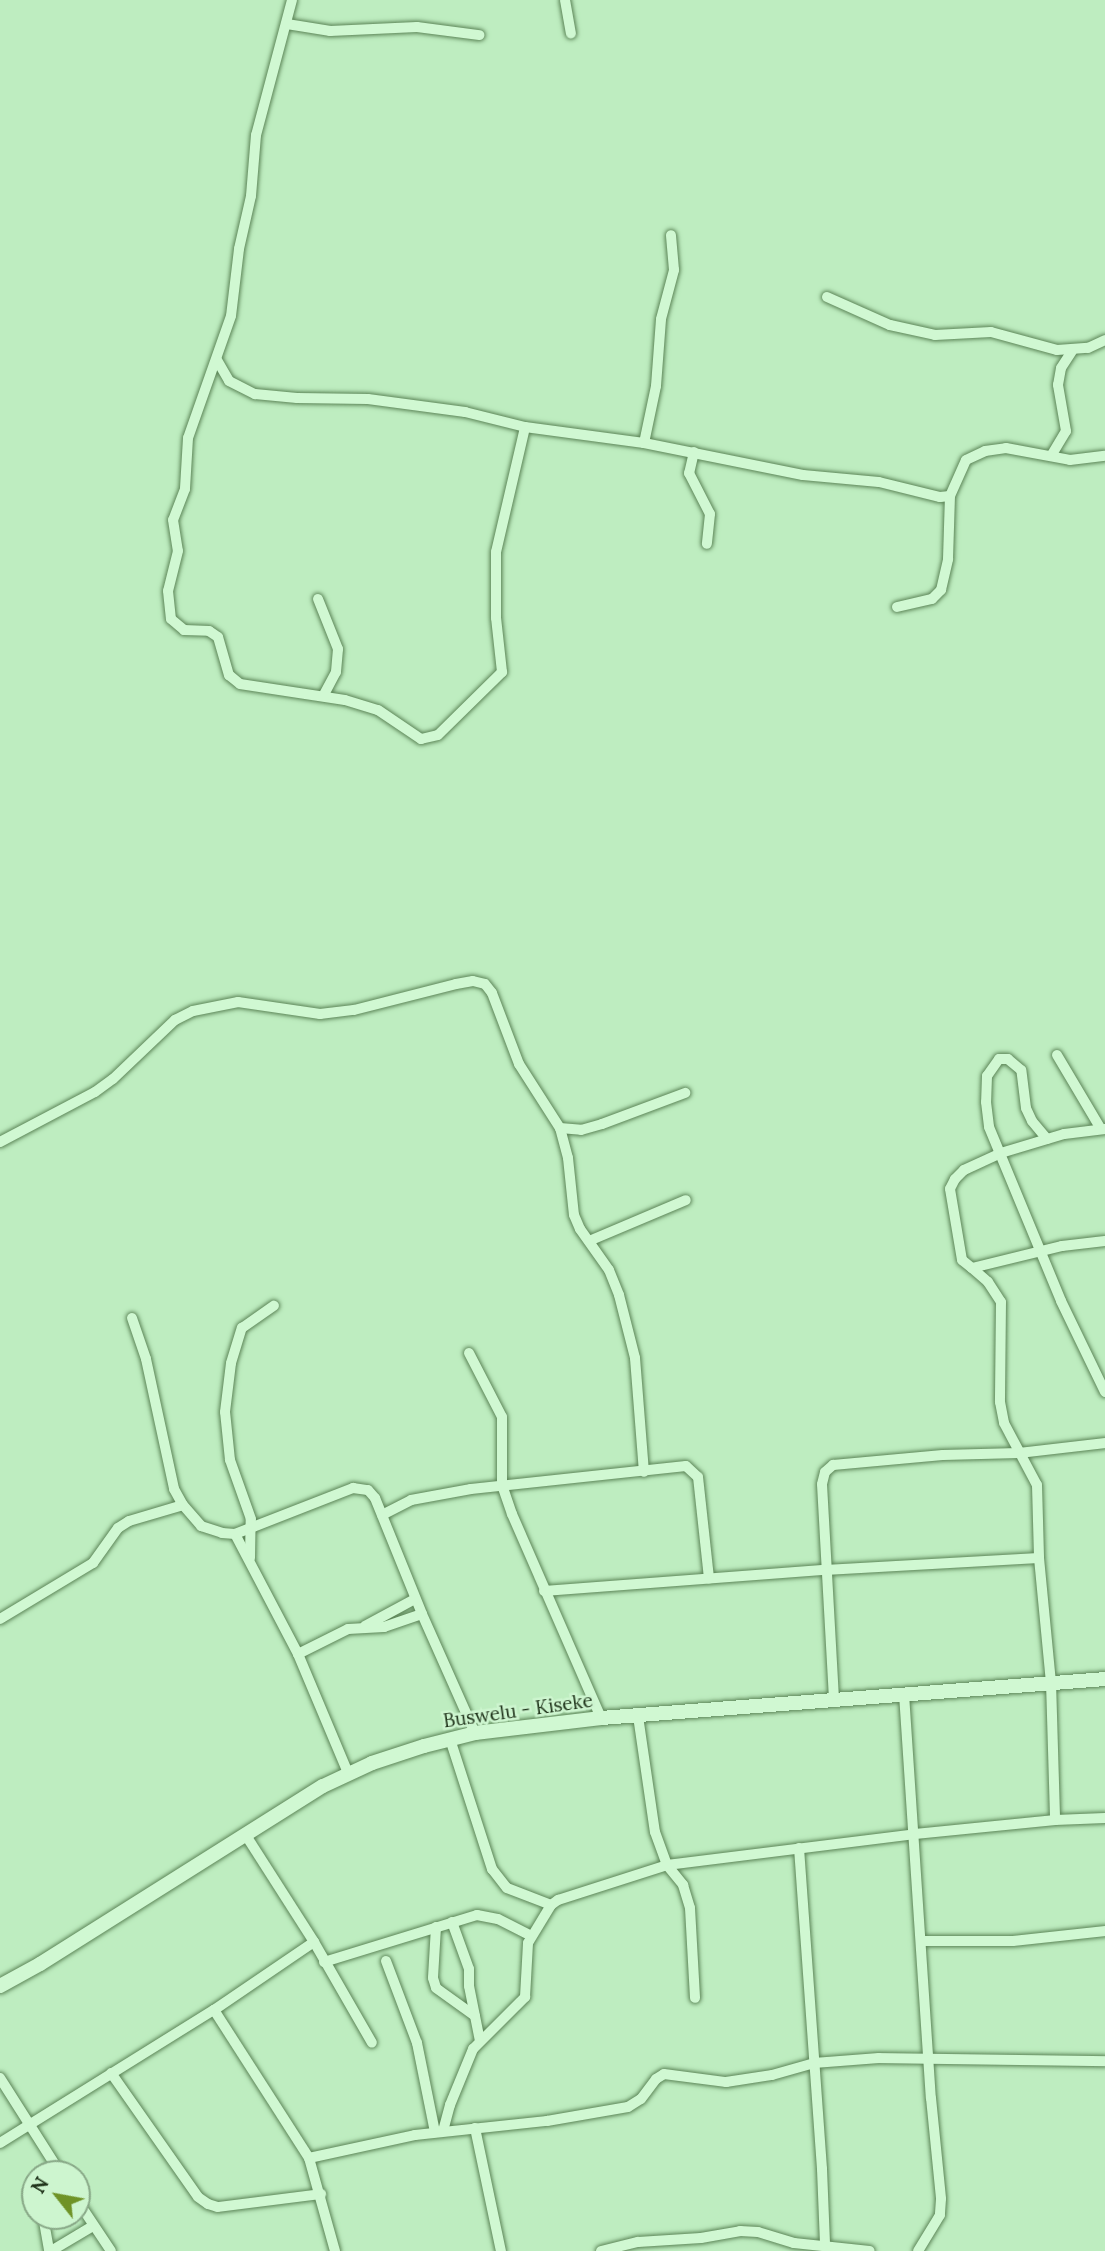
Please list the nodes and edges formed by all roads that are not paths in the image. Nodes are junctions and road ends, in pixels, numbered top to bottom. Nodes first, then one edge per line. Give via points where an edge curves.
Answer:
1 (292, 0) edge
2 (565, 0) edge
3 (287, 24) junction
4 (571, 33) dead end
5 (479, 36) dead end
6 (671, 235) dead end
7 (827, 297) dead end
8 (1105, 340) edge
9 (1072, 351) junction
10 (216, 360) junction
11 (525, 427) junction
12 (644, 443) junction
13 (694, 452) junction
14 (1051, 456) junction
15 (1105, 456) edge
16 (950, 496) junction
17 (707, 544) dead end
18 (318, 599) dead end
19 (897, 607) dead end
20 (324, 695) junction
21 (1057, 1055) dead end
22 (685, 1093) dead end
23 (560, 1128) junction
24 (1103, 1129) edge
25 (1047, 1139) junction
26 (0, 1142) edge
27 (1001, 1153) junction
28 (686, 1200) dead end
29 (589, 1241) junction
30 (1105, 1241) edge
31 (1040, 1252) junction
32 (972, 1268) junction
33 (274, 1306) dead end
34 (132, 1318) dead end
35 (469, 1353) dead end
36 (1105, 1392) edge
37 (1105, 1443) edge
38 (1019, 1454) junction
39 (643, 1472) junction
40 (502, 1485) junction
41 (183, 1504) junction
42 (382, 1515) junction
43 (252, 1528) junction
44 (235, 1534) junction
45 (250, 1558) junction
46 (1039, 1558) junction
47 (825, 1570) junction
48 (709, 1578) junction
49 (544, 1591) junction
50 (415, 1599) junction
51 (422, 1614) junction
52 (0, 1619) edge
53 (365, 1626) junction
54 (298, 1654) junction
55 (1105, 1679) edge
56 (1051, 1682) junction
57 (904, 1694) junction
58 (834, 1699) junction
59 (638, 1716) junction
60 (601, 1718) junction
61 (475, 1733) junction
62 (450, 1739) junction
63 (348, 1773) junction
64 (1105, 1818) edge
65 (1055, 1820) junction
66 (245, 1834) junction
67 (915, 1834) junction
68 (799, 1848) junction
69 (667, 1865) junction
70 (551, 1905) junction
71 (452, 1922) junction
72 (436, 1927) junction
73 (1105, 1931) edge
74 (531, 1936) junction
75 (922, 1941) junction
76 (314, 1942) junction
77 (386, 1961) dead end
78 (324, 1962) junction
79 (0, 1986) edge
80 (695, 1998) dead end
81 (214, 2010) junction
82 (475, 2016) junction
83 (480, 2041) junction
84 (372, 2043) dead end
85 (930, 2060) junction
86 (1105, 2061) edge
87 (814, 2063) junction
88 (111, 2073) junction
89 (0, 2078) edge
90 (29, 2124) junction
91 (475, 2128) junction
92 (439, 2131) junction
93 (0, 2143) edge
94 (50, 2157) junction
95 (309, 2158) junction
96 (49, 2160) edge
97 (52, 2160) edge
98 (321, 2194) junction
99 (91, 2223) edge
100 (93, 2226) junction
101 (46, 2230) edge
102 (825, 2245) junction
103 (50, 2251) edge
104 (111, 2251) edge
105 (335, 2251) edge
106 (501, 2251) edge
107 (601, 2251) edge
108 (870, 2251) edge
109 (918, 2251) edge

1 - 3 street
2 - 4 street
3 - 5 street via 330,31 417,27
3 - 10 street via 256,135 235,296
6 - 12 street via 674,270 661,318 656,386
7 - 9 street via 904,329 935,335 990,332
8 - 9 street
9 - 14 street via 1061,368 1058,385 1066,431
10 - 11 street via 229,381 255,394 368,399 465,412
10 - 20 street via 191,426 185,489 173,520 178,551 168,591 171,619 184,630 209,631 218,637 229,675 240,684
11 - 12 street
11 - 20 street via 496,552 500,674 454,721 428,740 378,710
12 - 13 street
13 - 16 street via 803,475 879,482
13 - 17 street via 689,473 710,514
14 - 15 street via 1070,460
14 - 16 street via 1006,449 975,454 966,460
16 - 19 street via 948,559 941,590 925,601
18 - 20 street via 338,649 336,672
21 - 24 street
22 - 23 street via 602,1124
23 - 26 street via 519,1064 492,993 485,984 473,981 343,1011 291,1012 238,1002 192,1011 175,1020 113,1080
23 - 29 street via 574,1214
24 - 25 street
25 - 27 street
25 - 27 street via 1026,1108 1021,1070 1008,1059 999,1059 987,1076 986,1102 989,1127
27 - 31 street
27 - 32 street via 964,1170 950,1189 962,1260
28 - 29 street
29 - 39 street via 609,1270 629,1325
30 - 31 street
31 - 32 street
31 - 36 street
32 - 38 street via 1002,1302 1000,1402
33 - 43 street via 242,1328 225,1412 230,1460
34 - 41 street via 146,1359 174,1489
35 - 40 street via 502,1417
37 - 38 street
38 - 46 street via 1037,1485
38 - 47 street via 833,1465 822,1484
39 - 40 street
39 - 48 street via 686,1466 698,1477
40 - 42 street via 411,1500
40 - 49 street
41 - 44 street via 201,1525
41 - 52 street via 129,1521 118,1528 93,1563
42 - 43 street via 368,1490 353,1488
42 - 50 street
43 - 44 street
43 - 45 street
44 - 45 street
45 - 54 street
46 - 47 street
46 - 56 street
47 - 48 street
47 - 58 street
48 - 49 street
49 - 60 street
50 - 51 street
50 - 53 street
51 - 53 street via 384,1627
51 - 61 street
53 - 54 street via 348,1629
54 - 63 street
55 - 56 main road, Buswelu - Kiseke
56 - 57 main road, Buswelu - Kiseke
56 - 65 street
57 - 58 main road, Buswelu - Kiseke
57 - 67 street
58 - 59 main road, Buswelu - Kiseke
59 - 60 main road, Buswelu - Kiseke
59 - 69 street via 653,1821
60 - 61 main road, Buswelu - Kiseke
61 - 62 main road, Buswelu - Kiseke
62 - 63 main road, Buswelu - Kiseke
62 - 70 street via 492,1869 507,1888
63 - 66 main road, Buswelu - Kiseke
64 - 65 street
65 - 67 street
66 - 76 street
66 - 79 main road, Buswelu - Kiseke
67 - 68 street
67 - 75 street
68 - 69 street
68 - 87 street
69 - 70 street via 572,1894
69 - 80 street via 687,1894
70 - 74 street
71 - 72 street
71 - 74 street via 487,1915
71 - 82 street via 470,1969
72 - 78 street
72 - 82 street via 436,1988
73 - 75 street via 1013,1941
74 - 83 street via 525,1953 525,1997
75 - 85 street
76 - 78 street
76 - 81 street
77 - 92 street via 417,2043
78 - 84 street
81 - 88 street
81 - 95 street
82 - 83 street
83 - 92 street
85 - 86 street
85 - 87 street
85 - 109 street via 942,2199 940,2215
87 - 91 street via 726,2082 664,2074 628,2107
87 - 102 street
88 - 90 street
88 - 98 street via 198,2197 208,2204 218,2207
89 - 90 street
90 - 93 street
90 - 94 street
91 - 92 street
91 - 106 street
92 - 95 street
94 - 96 street
94 - 97 street
95 - 98 street
98 - 105 street
99 - 100 street
100 - 103 street
100 - 104 street
101 - 103 street
102 - 107 street via 740,2231 638,2242
102 - 108 street

